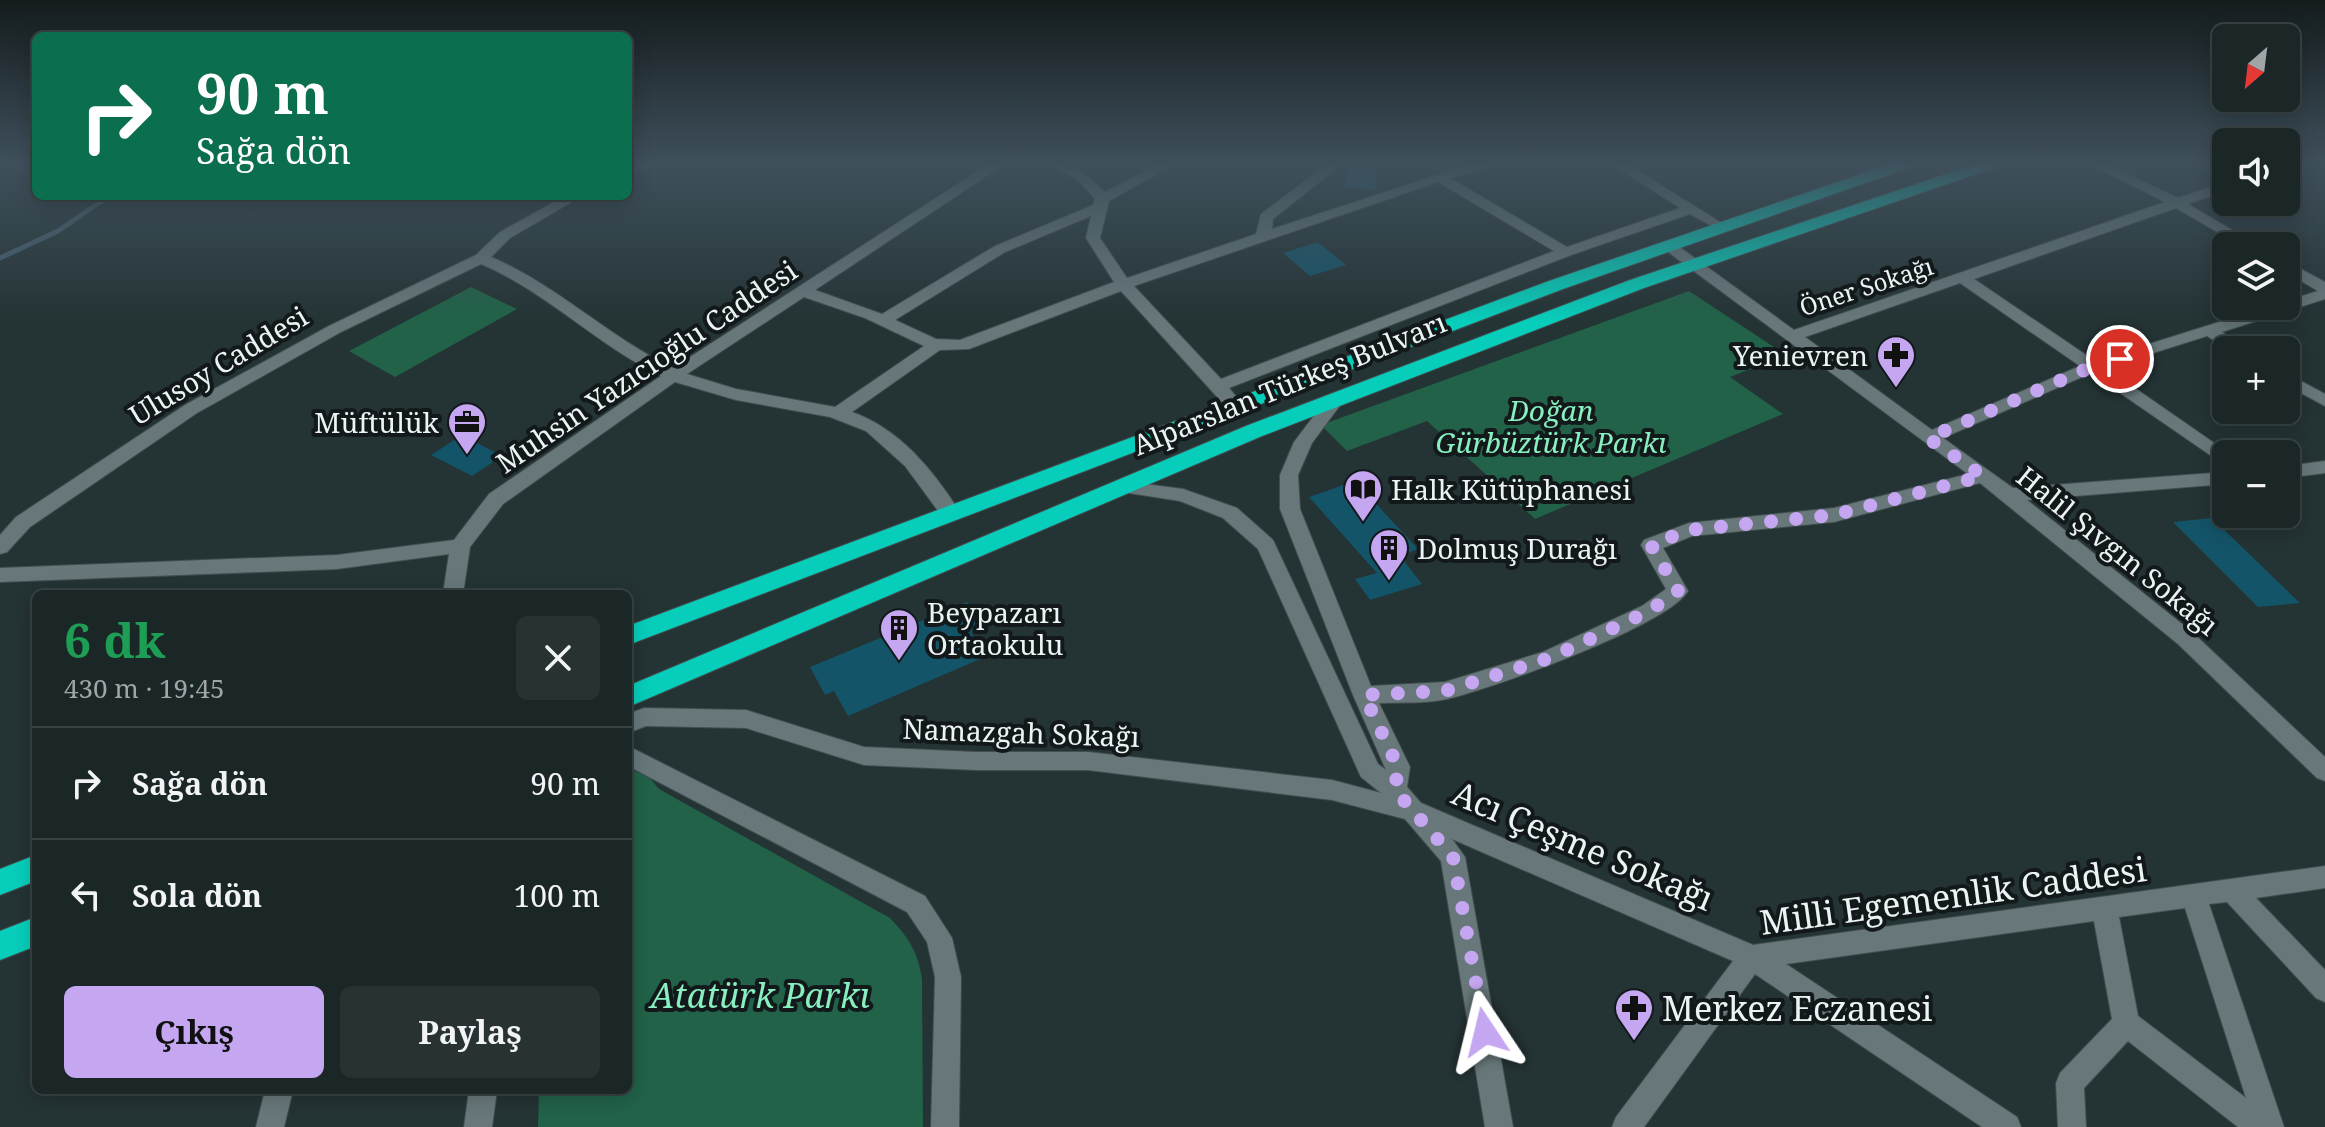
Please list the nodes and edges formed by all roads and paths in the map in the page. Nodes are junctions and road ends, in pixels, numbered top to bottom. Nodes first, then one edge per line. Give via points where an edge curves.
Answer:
1 (536, 218) edge
2 (915, 218) edge
3 (1070, 218) edge
4 (1098, 218) edge
5 (1266, 218) edge
6 (1320, 218) edge
7 (1516, 218) edge
8 (1667, 218) edge
9 (1706, 218) edge
10 (1748, 218) edge
11 (1832, 218) edge
12 (2132, 218) edge
13 (2202, 218) edge
14 (1721, 227) junction
15 (2228, 232) edge
16 (1263, 238) junction
17 (1669, 246) junction
18 (1566, 252) junction
19 (481, 258) junction
20 (1694, 264) junction
21 (2300, 275) edge
22 (1964, 279) junction
23 (1124, 284) junction
24 (802, 291) junction
25 (2325, 291) edge
26 (884, 320) junction
27 (2211, 332) junction
28 (1793, 336) junction
29 (2218, 336) edge
30 (936, 345) junction
31 (2089, 368) junction
32 (674, 375) junction
33 (1218, 386) junction
34 (2300, 386) edge
35 (1335, 400) junction
36 (2325, 401) edge
37 (1235, 406) junction
38 (837, 414) junction
39 (1928, 438) junction
40 (2212, 451) edge
41 (2324, 469) edge
42 (2300, 471) edge
43 (1983, 476) junction
44 (2212, 479) edge
45 (1123, 487) junction
46 (2009, 495) junction
47 (951, 514) junction
48 (460, 546) junction
49 (0, 547) edge
50 (0, 575) edge
51 (454, 590) edge
52 (632, 634) edge
53 (632, 695) edge
54 (1364, 695) junction
55 (632, 722) edge
56 (632, 757) edge
57 (2325, 771) edge
58 (1395, 790) junction
59 (1414, 811) junction
60 (32, 870) edge
61 (2325, 877) edge
62 (0, 882) edge
63 (2232, 890) junction
64 (2194, 896) junction
65 (2105, 910) junction
66 (32, 933) edge
67 (0, 946) edge
68 (1752, 957) junction
69 (2325, 989) edge
70 (2126, 1023) junction
71 (278, 1094) edge
72 (482, 1094) edge
73 (270, 1127) edge
74 (478, 1127) edge
75 (945, 1127) edge
76 (1499, 1127) edge
77 (1626, 1127) edge
78 (2007, 1127) edge
79 (2072, 1127) edge
80 (2261, 1127) edge
81 (2270, 1127) edge

1 - 19 street, Ulusoy Caddesi via 505,235
2 - 24 street, Muhsin Yazıcıoğlu Caddesi
3 - 26 street via 1000,249
4 - 23 street via 1093,238
5 - 16 street
6 - 16 street
7 - 18 street
8 - 18 street
9 - 14 street
10 - 14 highway, Alparslan Türkeş Bulvarı
11 - 20 highway, Alparslan Türkeş Bulvarı
12 - 22 street, Öner Sokağı
13 - 15 street
14 - 17 highway, Alparslan Türkeş Bulvarı
16 - 23 street
17 - 20 street, Halil Şıvgın Sokağı
17 - 37 highway, Alparslan Türkeş Bulvarı
18 - 33 street
19 - 32 street via 551,295 605,337
19 - 49 street, Ulusoy Caddesi via 335,329 191,409 23,522
20 - 28 street, Halil Şıvgın Sokağı
20 - 35 highway, Alparslan Türkeş Bulvarı
21 - 25 street
22 - 28 street, Öner Sokağı
22 - 31 street via 2051,336
23 - 30 street via 963,345
23 - 33 street
24 - 26 street
24 - 32 street, Muhsin Yazıcıoğlu Caddesi
25 - 27 street
26 - 30 street
27 - 29 street
27 - 31 street
28 - 39 street, Halil Şıvgın Sokağı
30 - 38 street
31 - 39 street
31 - 40 street
32 - 38 street via 769,402
32 - 48 street, Muhsin Yazıcıoğlu Caddesi via 496,499
33 - 37 street
34 - 36 street
35 - 45 highway, Alparslan Türkeş Bulvarı
35 - 54 street via 1303,442 1289,475 1290,509
37 - 47 highway, Alparslan Türkeş Bulvarı
38 - 47 street via 883,434
39 - 43 street, Halil Şıvgın Sokağı
41 - 42 street
43 - 46 street, Halil Şıvgın Sokağı
43 - 54 street via 1834,515 1689,530 1651,545 1678,591 1649,611 1550,658 1445,691
44 - 46 street
45 - 53 highway, Alparslan Türkeş Bulvarı
45 - 58 street via 1183,495 1230,513 1266,545 1369,770
46 - 57 street, Halil Şıvgın Sokağı via 2185,638
47 - 52 highway, Alparslan Türkeş Bulvarı
48 - 50 street via 337,562
48 - 51 street, Muhsin Yazıcıoğlu Caddesi
54 - 58 street via 1398,767
55 - 59 street, Namazgah Sokağı via 644,717 746,719 864,756 1103,762 1332,790
56 - 75 street via 916,904 939,938 948,977
58 - 59 street
59 - 68 street, Acı Çeşme Sokağı
59 - 76 street via 1453,857
60 - 62 highway
61 - 63 street, Milli Egemenlik Caddesi
63 - 64 street, Milli Egemenlik Caddesi
63 - 69 street
64 - 65 street, Milli Egemenlik Caddesi
64 - 81 street
65 - 68 street, Milli Egemenlik Caddesi
65 - 70 street
66 - 67 highway
68 - 77 street, Milli Egemenlik Caddesi
68 - 78 street, Acı Çeşme Sokağı
70 - 79 street via 2070,1083
70 - 80 street
71 - 73 street
72 - 74 street

